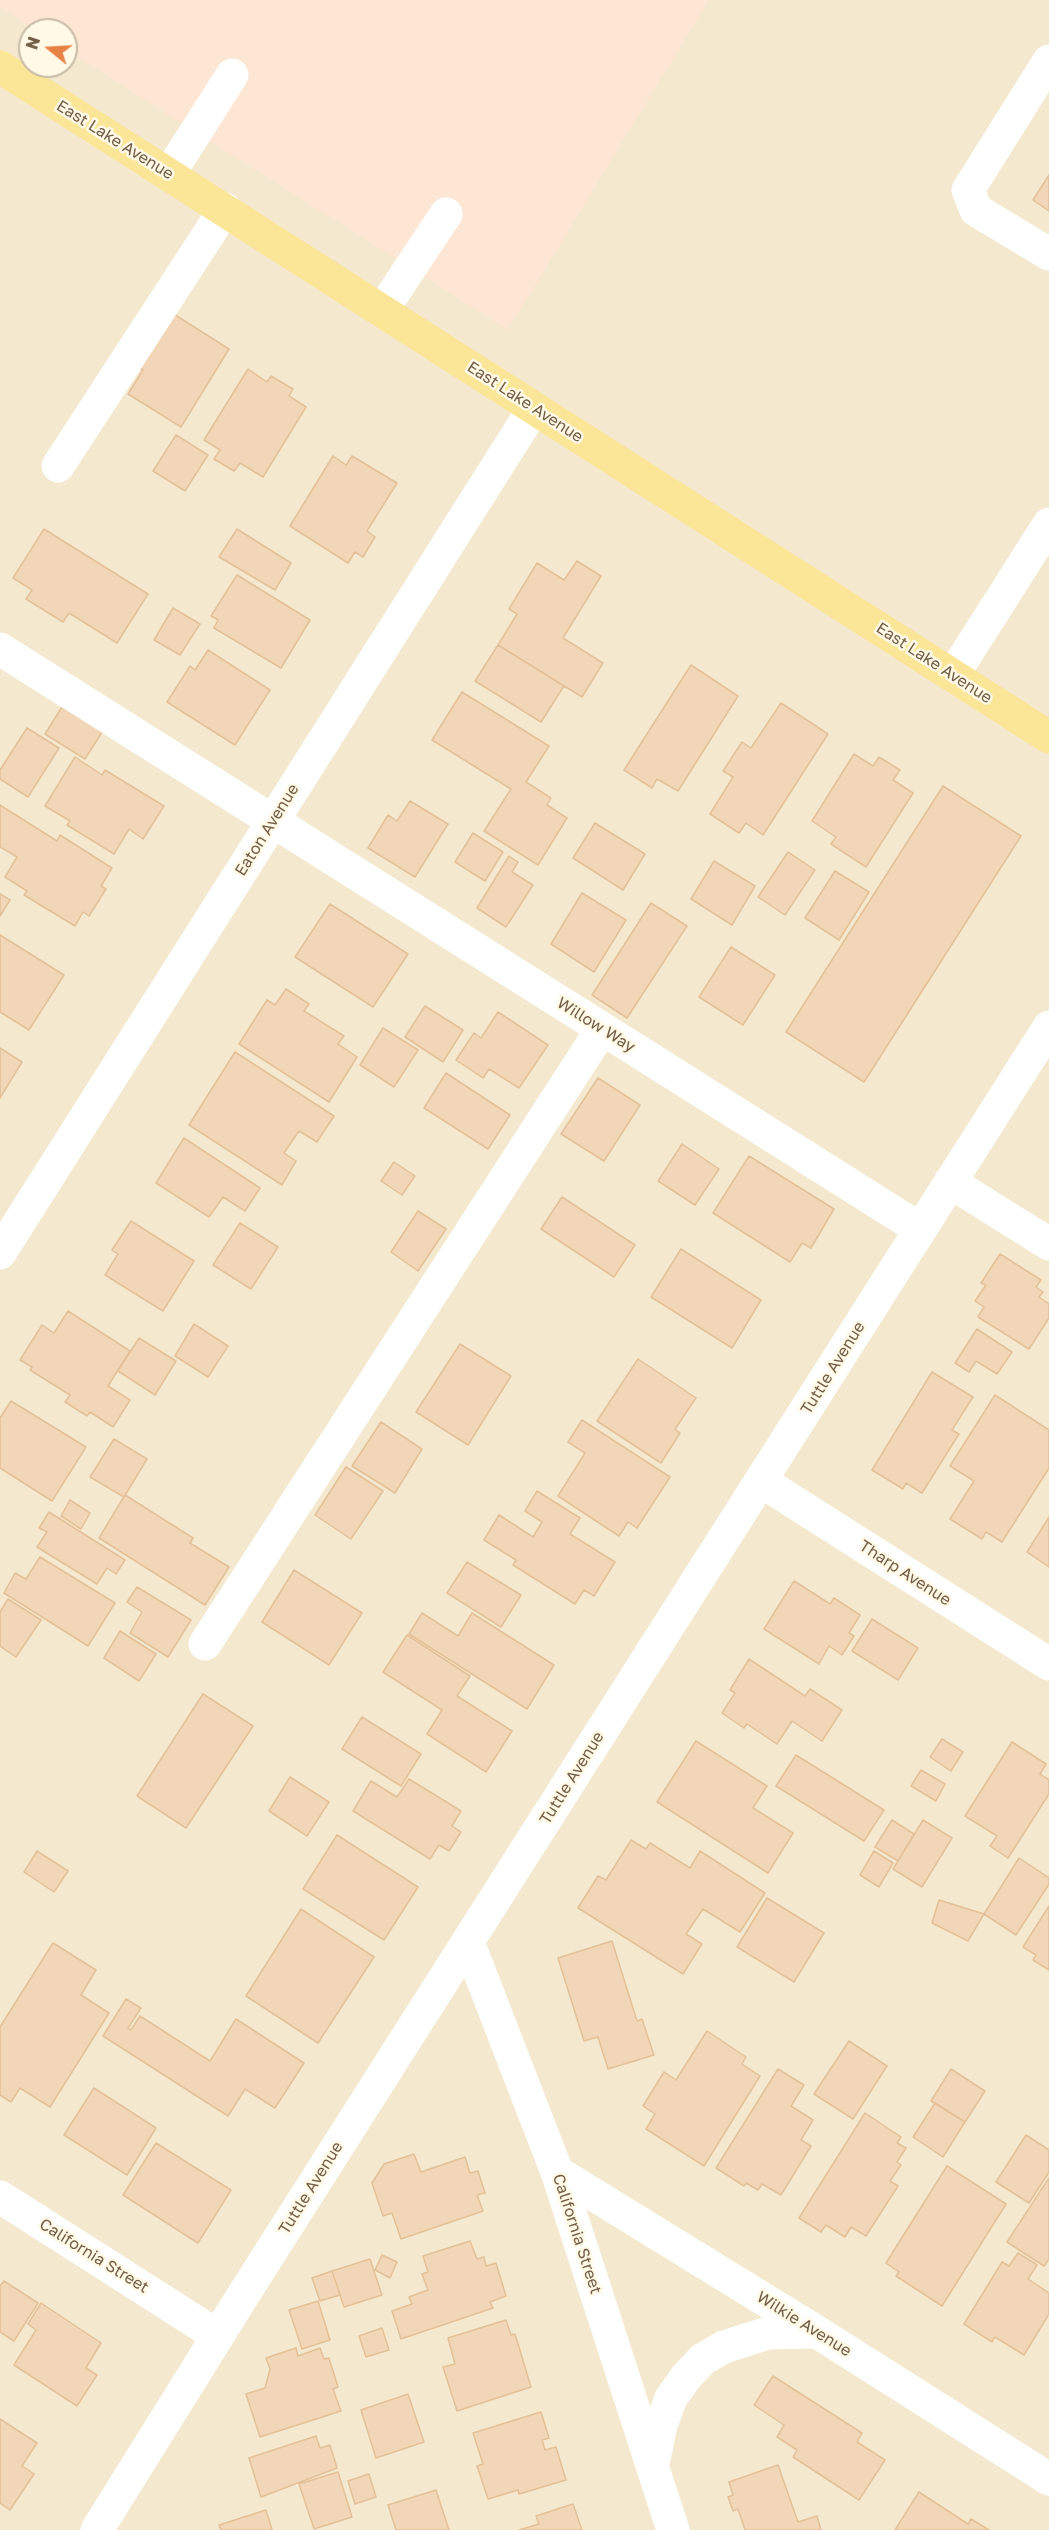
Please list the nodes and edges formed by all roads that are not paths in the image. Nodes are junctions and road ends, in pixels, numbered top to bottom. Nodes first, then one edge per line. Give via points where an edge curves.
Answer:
1 (1049, 61) edge
2 (0, 67) edge
3 (232, 75) dead end
4 (169, 174) junction
5 (225, 209) junction
6 (446, 214) dead end
7 (1049, 254) edge
8 (383, 309) junction
9 (534, 408) junction
10 (58, 466) dead end
11 (1049, 524) edge
12 (0, 649) edge
13 (953, 675) junction
14 (1049, 737) edge
15 (272, 822) junction
16 (1049, 1027) edge
17 (602, 1029) junction
18 (950, 1182) junction
19 (920, 1229) junction
20 (1049, 1244) edge
21 (0, 1253) edge
22 (761, 1481) junction
23 (205, 1644) dead end
24 (1049, 1664) edge
25 (468, 1942) junction
26 (557, 2172) junction
27 (0, 2197) edge
28 (817, 2332) junction
29 (218, 2336) junction
30 (652, 2465) junction
31 (1049, 2479) edge
32 (104, 2525) edge
33 (673, 2530) edge

1 - 7 street via 968,190 976,210
2 - 4 main road, East Lake Avenue
3 - 4 street
4 - 5 main road, East Lake Avenue
5 - 8 main road, East Lake Avenue
5 - 10 street
6 - 8 street
8 - 9 main road, East Lake Avenue
9 - 13 main road, East Lake Avenue
9 - 15 street, Eaton Avenue
11 - 13 street
12 - 15 street, Willow Way
13 - 14 main road, East Lake Avenue
15 - 17 street, Willow Way
15 - 21 street, Eaton Avenue
16 - 18 street, Tuttle Avenue
17 - 19 street, Willow Way
17 - 23 street
18 - 19 street, Tuttle Avenue
18 - 20 street
19 - 22 street, Tuttle Avenue
22 - 24 street, Tharp Avenue
22 - 25 street, Tuttle Avenue
25 - 26 street, California Street
25 - 29 street, Tuttle Avenue
26 - 28 street, Wilkie Avenue
26 - 30 street, California Street
27 - 29 street, California Street
28 - 30 street via 768,2332 724,2347 703,2360 671,2398
28 - 31 street, Wilkie Avenue
29 - 32 street, Tuttle Avenue
30 - 33 street, California Street

